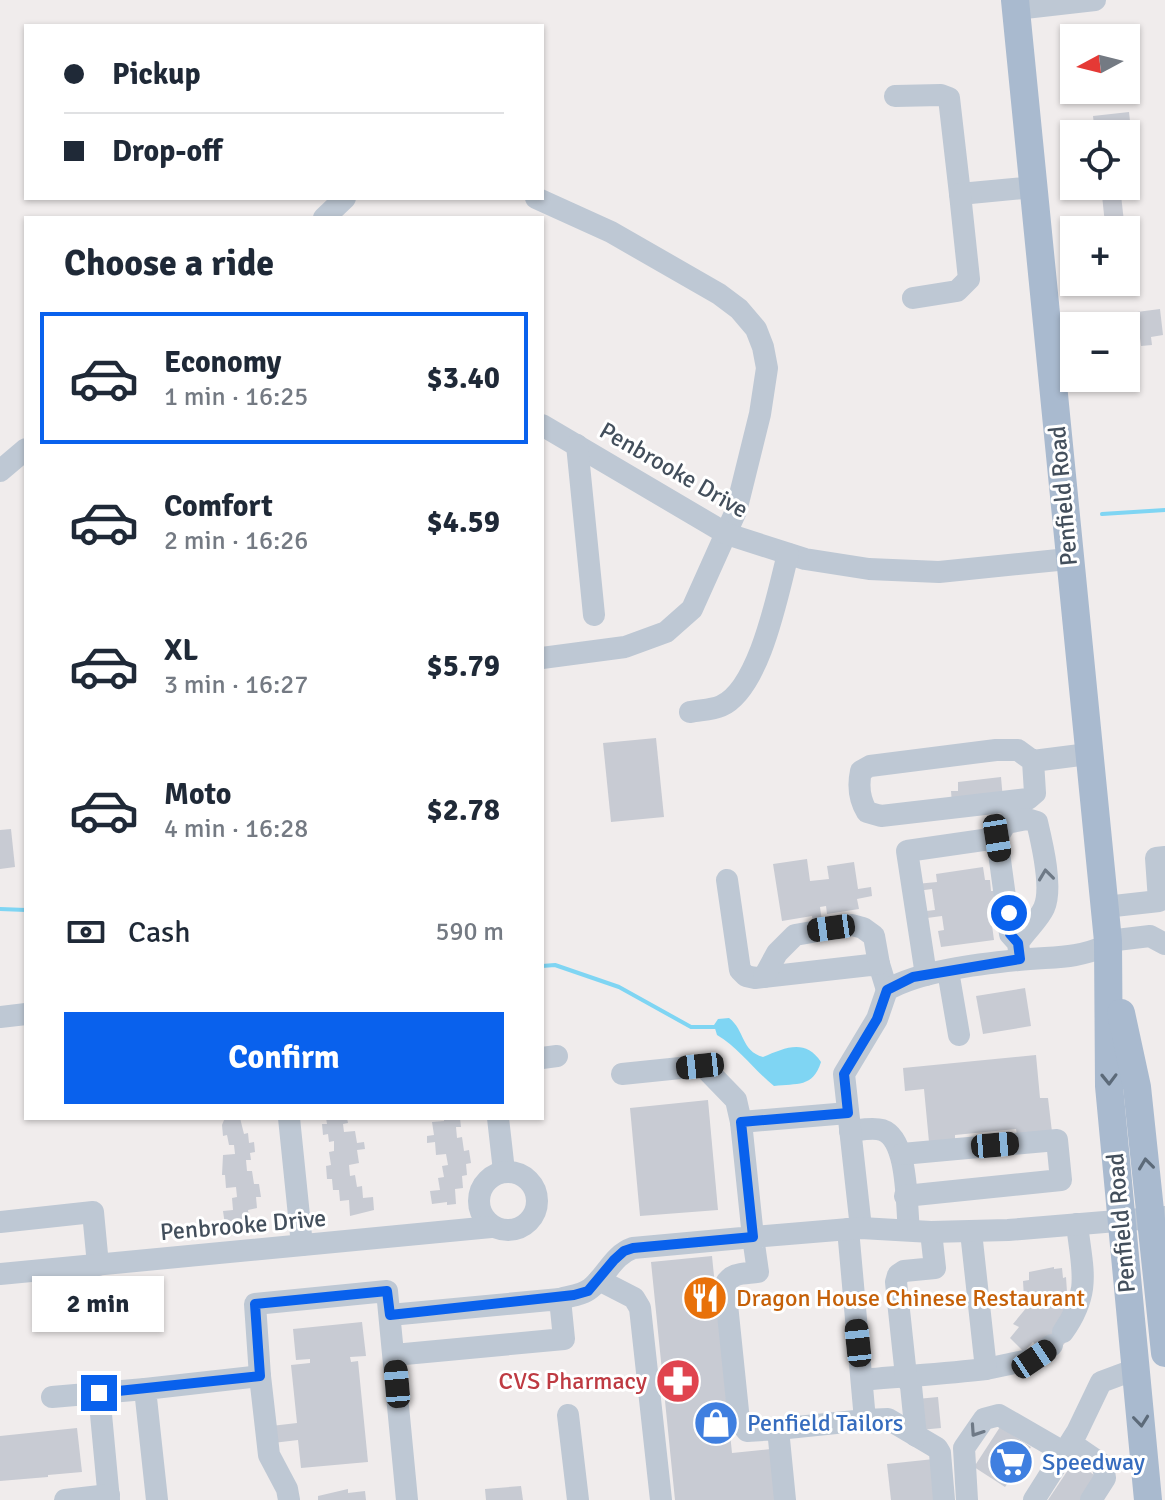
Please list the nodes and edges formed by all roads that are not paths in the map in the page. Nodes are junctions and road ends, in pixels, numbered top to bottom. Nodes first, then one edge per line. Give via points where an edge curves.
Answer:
1 (1095, 0) edge
2 (1015, 4) edge
3 (895, 96) dead end
4 (1034, 187) junction
5 (960, 194) junction
6 (343, 200) edge
7 (540, 200) edge
8 (326, 216) edge
9 (913, 298) dead end
10 (544, 426) edge
11 (577, 445) junction
12 (24, 451) edge
13 (0, 471) edge
14 (727, 534) junction
15 (788, 554) junction
16 (1068, 559) junction
17 (594, 615) dead end
18 (544, 658) edge
19 (690, 712) dead end
20 (1088, 754) junction
21 (1033, 761) junction
22 (997, 838) junction
23 (1165, 857) edge
24 (727, 880) dead end
25 (1105, 907) junction
26 (1009, 913) junction
27 (1035, 920) junction
28 (1108, 943) junction
29 (1165, 944) edge
30 (1019, 951) junction
31 (879, 964) junction
32 (937, 973) junction
33 (764, 977) junction
34 (887, 990) junction
35 (24, 1014) edge
36 (0, 1017) edge
37 (959, 1035) dead end
38 (622, 1074) dead end
39 (289, 1120) edge
40 (498, 1120) edge
41 (741, 1122) junction
42 (849, 1122) junction
43 (902, 1154) junction
44 (504, 1171) junction
45 (905, 1196) junction
46 (1159, 1217) edge
47 (1121, 1220) junction
48 (0, 1222) edge
49 (1077, 1224) junction
50 (491, 1227) junction
51 (854, 1229) junction
52 (920, 1231) junction
53 (971, 1232) junction
54 (753, 1237) junction
55 (302, 1245) junction
56 (98, 1265) junction
57 (0, 1274) edge
58 (599, 1280) junction
59 (560, 1299) junction
60 (390, 1315) junction
61 (1165, 1353) edge
62 (394, 1355) junction
63 (986, 1369) junction
64 (1136, 1369) junction
65 (260, 1376) junction
66 (906, 1376) junction
67 (862, 1380) junction
68 (145, 1389) junction
69 (99, 1393) junction
70 (52, 1397) dead end
71 (568, 1415) dead end
72 (865, 1420) junction
73 (778, 1429) junction
74 (916, 1436) junction
75 (1068, 1448) junction
76 (109, 1498) edge
77 (65, 1500) edge
78 (157, 1500) edge
79 (289, 1500) edge
80 (407, 1500) edge
81 (578, 1500) edge
82 (661, 1500) edge
83 (785, 1500) edge
84 (944, 1500) edge
85 (967, 1500) edge
86 (1034, 1500) edge
87 (1091, 1500) edge
88 (1148, 1500) edge

1 - 2 street
2 - 4 main road, Penfield Road
3 - 5 street via 949,98
4 - 5 street
4 - 16 main road, Penfield Road
5 - 9 street via 969,279 957,291
6 - 8 street
7 - 14 street via 611,232 719,294 756,329 767,368 765,389
10 - 11 street, Penbrooke Drive
11 - 14 street, Penbrooke Drive
11 - 17 street
12 - 13 street
14 - 15 street, Penbrooke Drive
14 - 18 street via 692,609 666,632 625,647
15 - 16 street, Penbrooke Drive via 869,569 939,572
15 - 19 street via 752,671 722,706
16 - 20 main road, Penfield Road
20 - 21 street
20 - 25 main road, Penfield Road
21 - 21 street via 1018,750 996,750 870,766 859,780 862,803 867,812 881,816 1028,799 1035,793
22 - 26 street
27 -> 22 street via 1049,897 1037,822 1006,823
22 - 32 street via 907,851
23 - 25 street via 1156,858 1159,901
24 - 33 street via 740,970 746,976
25 - 28 main road, Penfield Road
26 - 27 street
26 - 30 street via 1010,934
27 - 30 street
28 - 29 street via 1150,936
28 - 30 street via 1083,955
46 -> 28 main road, Penfield Road
28 -> 47 main road, Penfield Road via 1109,1086
30 - 32 street
31 - 33 street
31 - 33 street via 874,936 852,925 795,935
31 - 34 street
32 - 34 street
32 - 37 street
34 - 42 street via 877,1019 844,1074
35 - 36 street
38 - 41 street via 705,1068 736,1100
39 - 55 street
40 - 44 street
41 - 42 street
41 - 54 street
42 - 43 street via 883,1130
42 - 51 street
43 - 45 street
43 - 45 street via 1057,1140 1061,1180
44 - 50 street via 486,1180 478,1199
44 - 50 street, Penbrooke Drive via 530,1181 537,1208 518,1229
45 - 52 street
46 - 47 street
46 - 61 main road, Penfield Road
47 - 49 street
47 - 64 main road, Penfield Road
48 - 56 street via 93,1212
49 - 53 street
49 - 63 street via 1083,1296 1076,1313 1034,1359
50 - 55 street, Penbrooke Drive
51 - 52 street
51 - 54 street
51 - 67 street
52 - 53 street
52 - 66 street via 935,1268 904,1271 896,1282
53 - 63 street
54 - 58 street via 633,1248 614,1260
54 - 73 street via 758,1272 734,1275 725,1285 739,1421 747,1431
55 - 56 street, Penbrooke Drive
56 - 57 street, Penbrooke Drive
58 - 59 street via 588,1291
58 - 82 street via 634,1298 640,1308
59 - 60 street
59 - 62 street via 564,1339
60 - 62 street
60 - 65 street via 387,1291 255,1304
62 - 80 street
63 - 66 street
64 - 75 street via 1101,1382
64 -> 88 main road, Penfield Road
65 - 68 street
65 - 79 street via 269,1455
66 - 67 street
66 - 74 street
67 - 72 street
68 - 69 street
68 - 78 street
69 - 70 street
69 - 76 street
71 - 81 street
72 - 73 street
72 - 74 street via 888,1419
73 - 83 street
74 - 84 street via 940,1453
75 -> 85 street via 999,1415 984,1419 964,1448
75 - 86 street
75 - 87 street via 1103,1465 1105,1478
76 - 77 street

